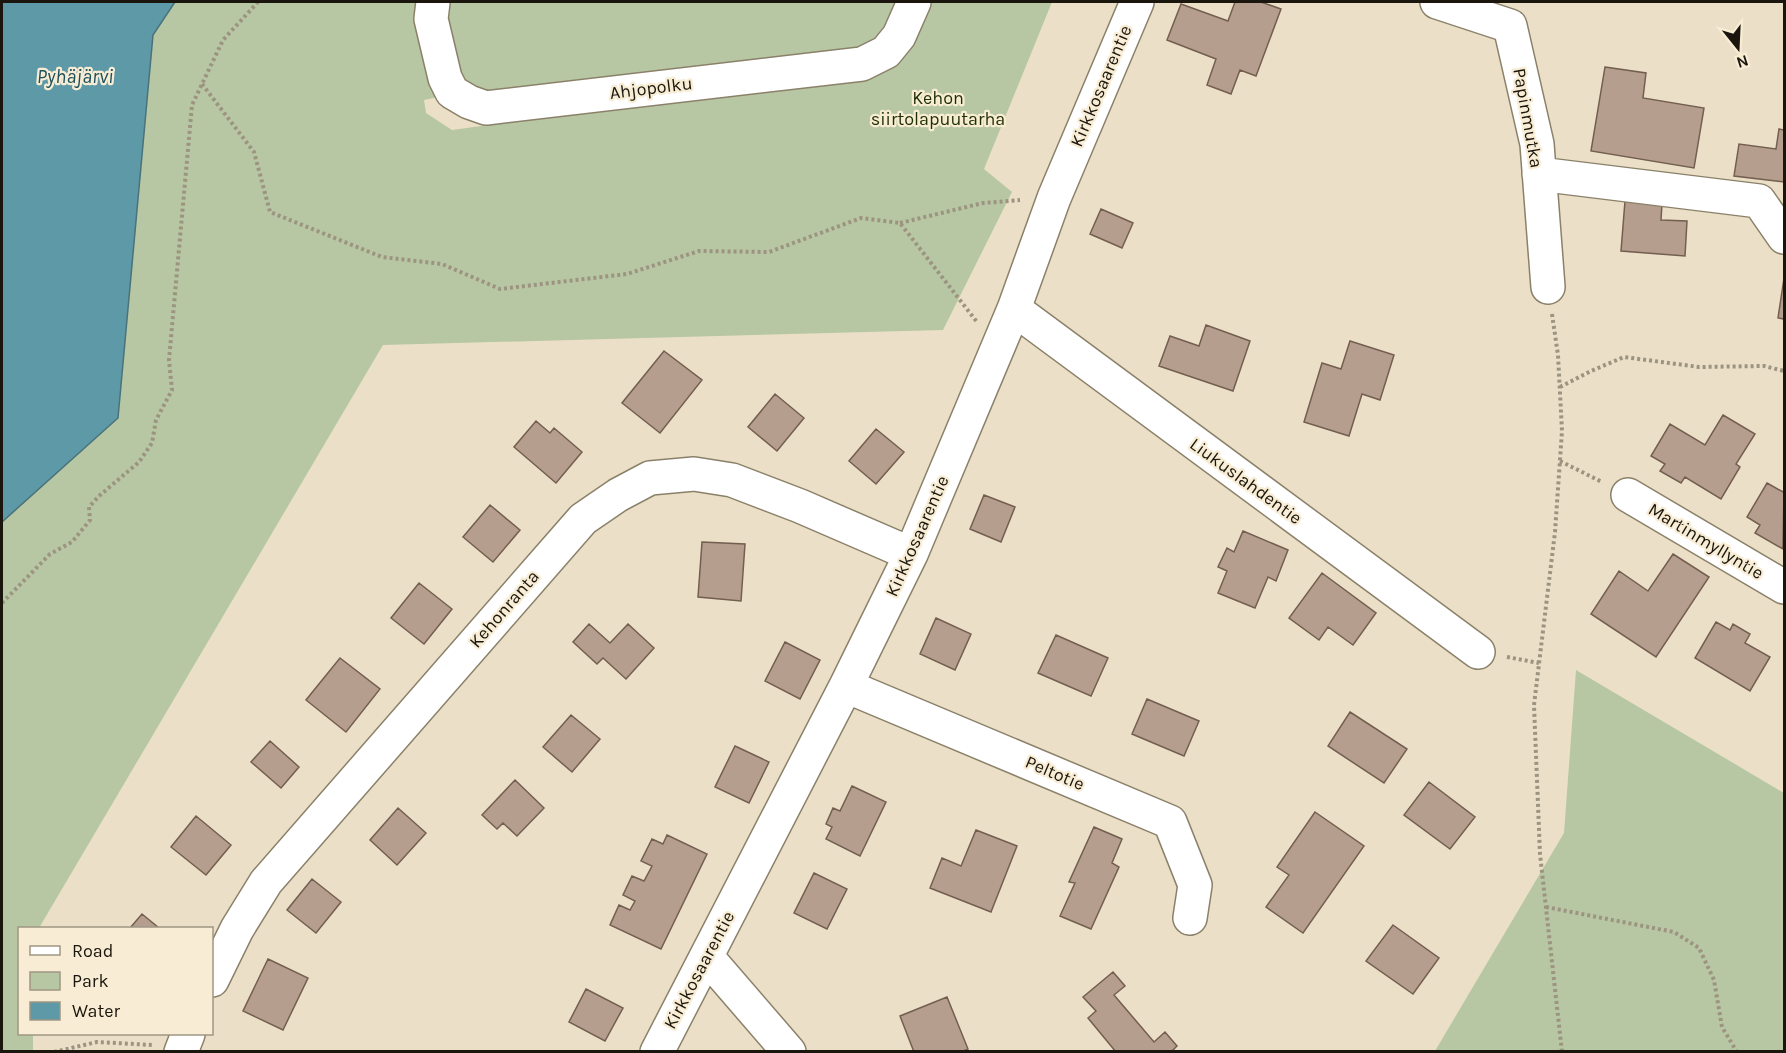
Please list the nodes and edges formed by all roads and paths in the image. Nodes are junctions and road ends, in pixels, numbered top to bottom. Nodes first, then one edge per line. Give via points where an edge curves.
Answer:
1 (258, 2) edge
2 (433, 2) edge
3 (914, 2) edge
4 (1137, 2) edge
5 (1437, 2) edge
6 (202, 84) junction
7 (1539, 174) junction
8 (1054, 198) junction
9 (900, 223) junction
10 (1785, 237) edge
11 (1548, 287) joint
12 (1014, 309) junction
13 (998, 348) junction
14 (1785, 371) edge
15 (1560, 387) junction
16 (1560, 461) junction
17 (1628, 495) joint
18 (911, 554) junction
19 (1785, 587) edge
20 (2, 603) edge
21 (1478, 652) dead end
22 (846, 686) junction
23 (1546, 907) junction
24 (1190, 918) dead end
25 (707, 957) junction
26 (213, 978) edge
27 (184, 1044) edge
28 (54, 1052) edge
29 (657, 1052) edge
30 (789, 1052) edge
31 (1562, 1052) edge
32 (1737, 1052) edge

1 - 6 path via 223,40
2 - 3 street, Ahjopolku via 430,18 452,92 486,108 862,64 886,52 899,36
4 - 8 street, Kirkkosaarentie
5 - 7 street, Papinmutka via 1510,26 1537,144
6 - 9 path via 254,152 270,212 382,257 442,264 500,289 627,274 699,251 770,252 861,218
6 - 20 path via 192,105 169,360 172,390 156,420 153,443 140,462 89,507 90,520 72,542 50,554
7 - 10 street via 1759,201
7 - 11 street, Papinmutka
8 - 9 path via 982,202
8 - 12 street, Kirkkosaarentie
9 - 13 path
11 - 15 path
12 - 13 street, Kirkkosaarentie
12 - 21 street, Liukuslahdentie
13 - 18 street, Kirkkosaarentie
14 - 15 path via 1764,366 1698,367 1624,357
15 - 16 path
16 - 17 path
16 - 23 path via 1534,705
17 - 19 street, Martinmyllyntie
18 - 22 street, Kirkkosaarentie
18 - 26 street, Kehonranta via 732,480 694,474 650,478 618,495 583,519 266,882
22 - 24 street, Peltotie via 1170,822 1195,885
22 - 25 street, Kirkkosaarentie
23 - 31 path
23 - 32 path via 1674,932 1699,948 1714,980 1722,1027
25 - 29 street, Kirkkosaarentie
25 - 30 street
27 - 28 path via 97,1042

